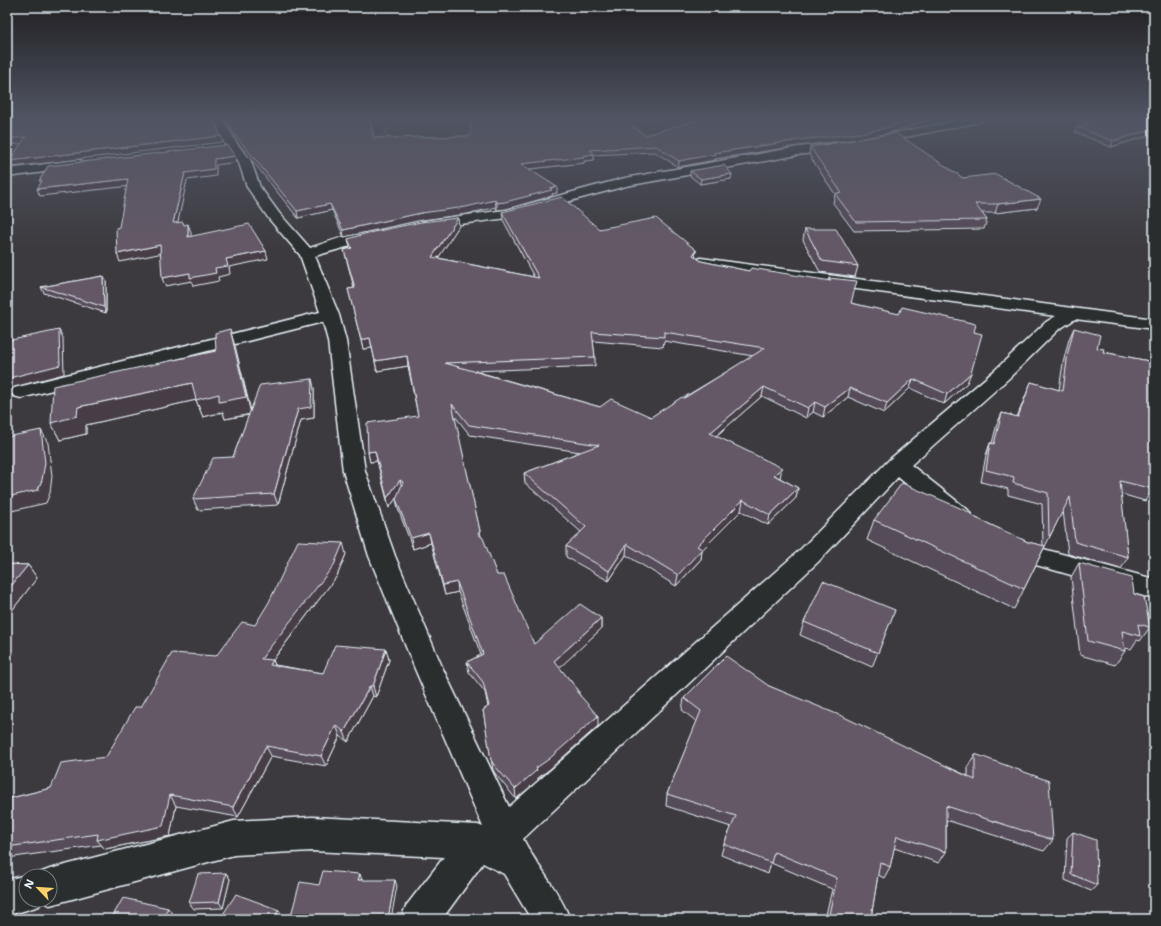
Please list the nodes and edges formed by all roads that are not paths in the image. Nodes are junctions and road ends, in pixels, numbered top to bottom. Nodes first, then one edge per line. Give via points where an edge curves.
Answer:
1 (91, 162) edge
2 (245, 162) edge
3 (735, 162) edge
4 (7, 173) edge
5 (414, 226) edge
6 (392, 231) edge
7 (308, 254) junction
8 (701, 263) edge
9 (1072, 313) junction
10 (330, 315) junction
11 (1154, 324) edge
12 (21, 392) dead end
13 (897, 465) junction
14 (1154, 589) edge
15 (499, 846) junction
16 (58, 886) edge
17 (18, 896) edge
18 (7, 898) edge
19 (420, 919) edge
20 (552, 919) edge

1 - 4 street
2 - 7 street via 254,187 274,216
3 - 5 street via 625,182 507,214
6 - 7 street via 362,237
7 - 10 street
8 - 9 street
9 - 11 street
9 - 13 street via 1052,326 1001,375
10 - 12 street
10 - 15 street via 337,341 354,471 382,556
13 - 14 street via 983,533 1028,554
13 - 15 street via 810,555
15 - 16 street via 312,834 234,838
15 - 19 street
15 - 20 street
17 - 18 street

